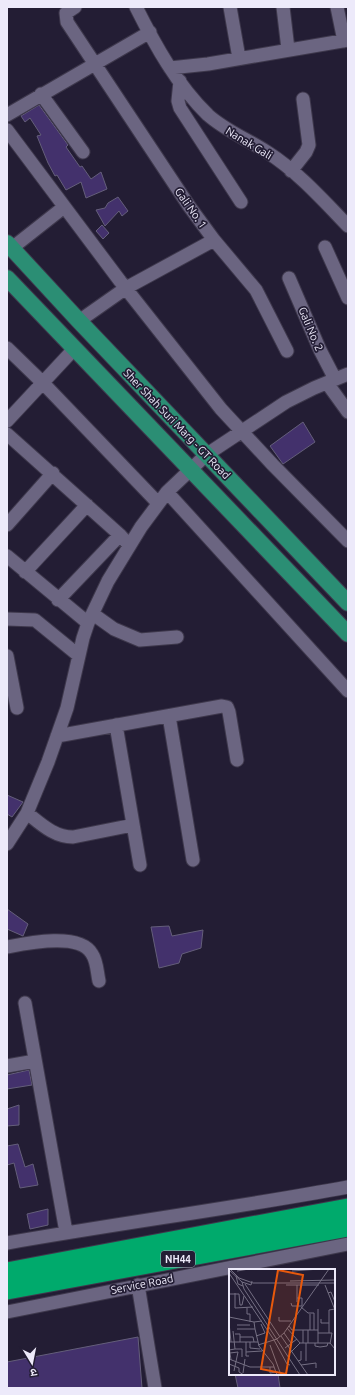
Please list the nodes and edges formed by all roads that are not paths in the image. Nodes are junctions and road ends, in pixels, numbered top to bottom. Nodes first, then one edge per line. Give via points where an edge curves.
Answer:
1 (75, 7) edge
2 (137, 7) edge
3 (230, 7) edge
4 (282, 7) edge
5 (338, 7) edge
6 (150, 32) junction
7 (346, 40) edge
8 (288, 49) junction
9 (239, 58) junction
10 (95, 65) junction
11 (170, 68) junction
12 (180, 81) junction
13 (41, 94) junction
14 (303, 99) dead end
15 (7, 115) edge
16 (7, 130) edge
17 (83, 152) dead end
18 (291, 171) junction
19 (241, 202) dead end
20 (64, 207) junction
21 (348, 225) edge
22 (214, 240) junction
23 (10, 246) edge
24 (325, 247) dead end
25 (7, 278) edge
26 (289, 278) dead end
27 (126, 288) junction
28 (348, 298) edge
29 (79, 321) junction
30 (7, 348) edge
31 (75, 348) junction
32 (287, 351) dead end
33 (348, 374) edge
34 (331, 381) junction
35 (43, 383) junction
36 (348, 412) edge
37 (7, 421) edge
38 (242, 433) junction
39 (7, 434) edge
40 (206, 455) junction
41 (191, 470) junction
42 (53, 473) junction
43 (167, 492) junction
44 (158, 503) junction
45 (87, 505) junction
46 (7, 525) edge
47 (124, 540) junction
48 (348, 541) edge
49 (7, 556) edge
50 (25, 572) junction
51 (58, 600) junction
52 (348, 603) edge
53 (90, 619) junction
54 (7, 620) edge
55 (348, 634) edge
56 (177, 637) dead end
57 (78, 655) junction
58 (7, 656) edge
59 (10, 689) edge
60 (348, 691) edge
61 (16, 708) dead end
62 (169, 716) junction
63 (116, 725) junction
64 (57, 736) junction
65 (237, 760) dead end
66 (26, 813) junction
67 (133, 825) junction
68 (7, 844) edge
69 (193, 860) dead end
70 (140, 865) dead end
71 (7, 947) edge
72 (99, 981) dead end
73 (26, 1003) dead end
74 (35, 1061) junction
75 (7, 1066) edge
76 (348, 1186) edge
77 (348, 1208) edge
78 (348, 1227) edge
79 (66, 1232) junction
80 (7, 1243) edge
81 (348, 1244) edge
82 (7, 1272) edge
83 (138, 1285) junction
84 (7, 1290) edge
85 (7, 1312) edge
86 (155, 1388) edge

1 - 10 street, Gali No. 1 via 67,11 66,18
2 - 6 street, Nanak Gali
3 - 9 street
4 - 8 street
5 - 7 street
6 - 10 street
6 - 11 street, Nanak Gali
7 - 8 street
8 - 9 street
9 - 11 street
10 - 13 street
10 - 22 street, Gali No. 1
11 - 12 street, Nanak Gali
12 - 18 street, Nanak Gali via 217,123 267,152
12 - 19 street via 178,101 182,112
13 - 15 street
13 - 17 street
14 - 18 street via 309,145
16 - 20 street
18 - 21 street, Nanak Gali
20 - 23 street
20 - 27 street
22 - 27 street
22 - 32 street, Gali No. 1 via 256,290
23 - 29 main road, Sher Shah Suri Marg - GT Road
24 - 28 street
25 - 31 main road, Sher Shah Suri Marg - GT Road
26 - 34 street, Gali No. 2
27 - 29 street
27 - 38 street
29 - 40 main road, Sher Shah Suri Marg - GT Road
30 - 35 street
31 - 35 street
31 - 41 main road, Sher Shah Suri Marg - GT Road
33 - 34 street
34 - 36 street, Gali No. 2
34 - 38 street via 286,402
35 - 37 street
35 - 44 street
38 - 40 street
38 - 48 street
39 - 42 street
40 - 41 street
40 - 52 main road, Sher Shah Suri Marg - GT Road
41 - 43 street
41 - 55 main road, Sher Shah Suri Marg - GT Road
42 - 45 street
42 - 46 street
43 - 44 street
43 - 60 street
44 - 47 street
45 - 47 street
45 - 50 street
47 - 51 street
47 - 53 street
49 - 50 street
50 - 51 street
51 - 53 street
53 - 56 street via 140,640
53 - 57 street
54 - 57 street via 34,620
57 - 64 street
58 - 59 street
59 - 61 street
62 - 63 street
62 - 65 street via 227,707
62 - 69 street
63 - 64 street
63 - 67 street
64 - 66 street
66 - 67 street via 64,837
66 - 68 street
67 - 70 street
71 - 72 street via 61,941 87,947 93,954
73 - 74 street
74 - 75 street
74 - 79 street
76 - 79 street via 266,1202
77 - 82 highway, NH44
78 - 84 highway, NH44
79 - 80 street
81 - 83 street, Service Road
83 - 85 street, Service Road
83 - 86 street

